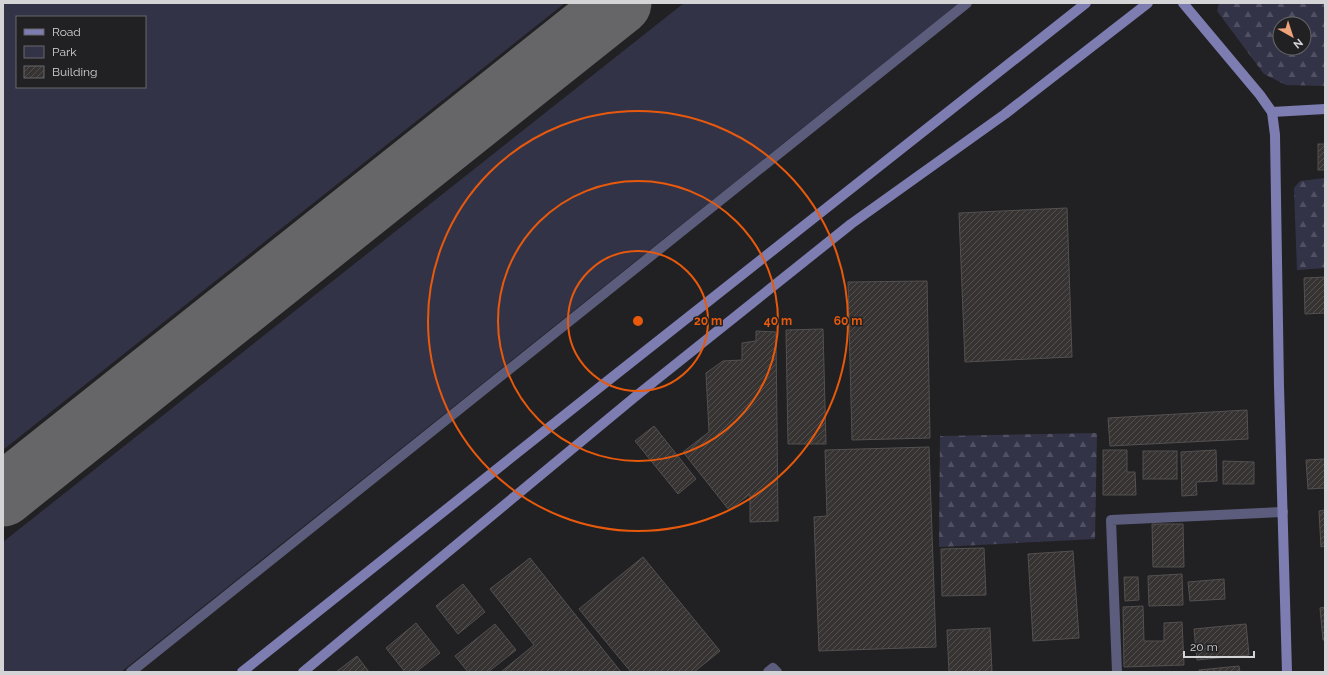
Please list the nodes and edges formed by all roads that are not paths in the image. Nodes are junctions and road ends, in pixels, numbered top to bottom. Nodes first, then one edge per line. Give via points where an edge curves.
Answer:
1 (967, 3) edge
2 (1086, 3) edge
3 (1148, 3) edge
4 (1183, 3) edge
5 (1325, 109) edge
6 (1272, 112) junction
7 (1283, 512) junction
8 (247, 670) edge
9 (131, 672) edge
10 (303, 672) edge
11 (768, 672) edge
12 (777, 672) edge
13 (1117, 672) edge
14 (1287, 672) edge

1 - 9 street
2 - 8 street
3 - 10 street via 1005,114 851,224 636,396
4 - 6 street
5 - 6 street
6 - 7 street via 1275,135
7 - 13 street via 1111,520
7 - 14 street
11 - 12 street via 773,668

